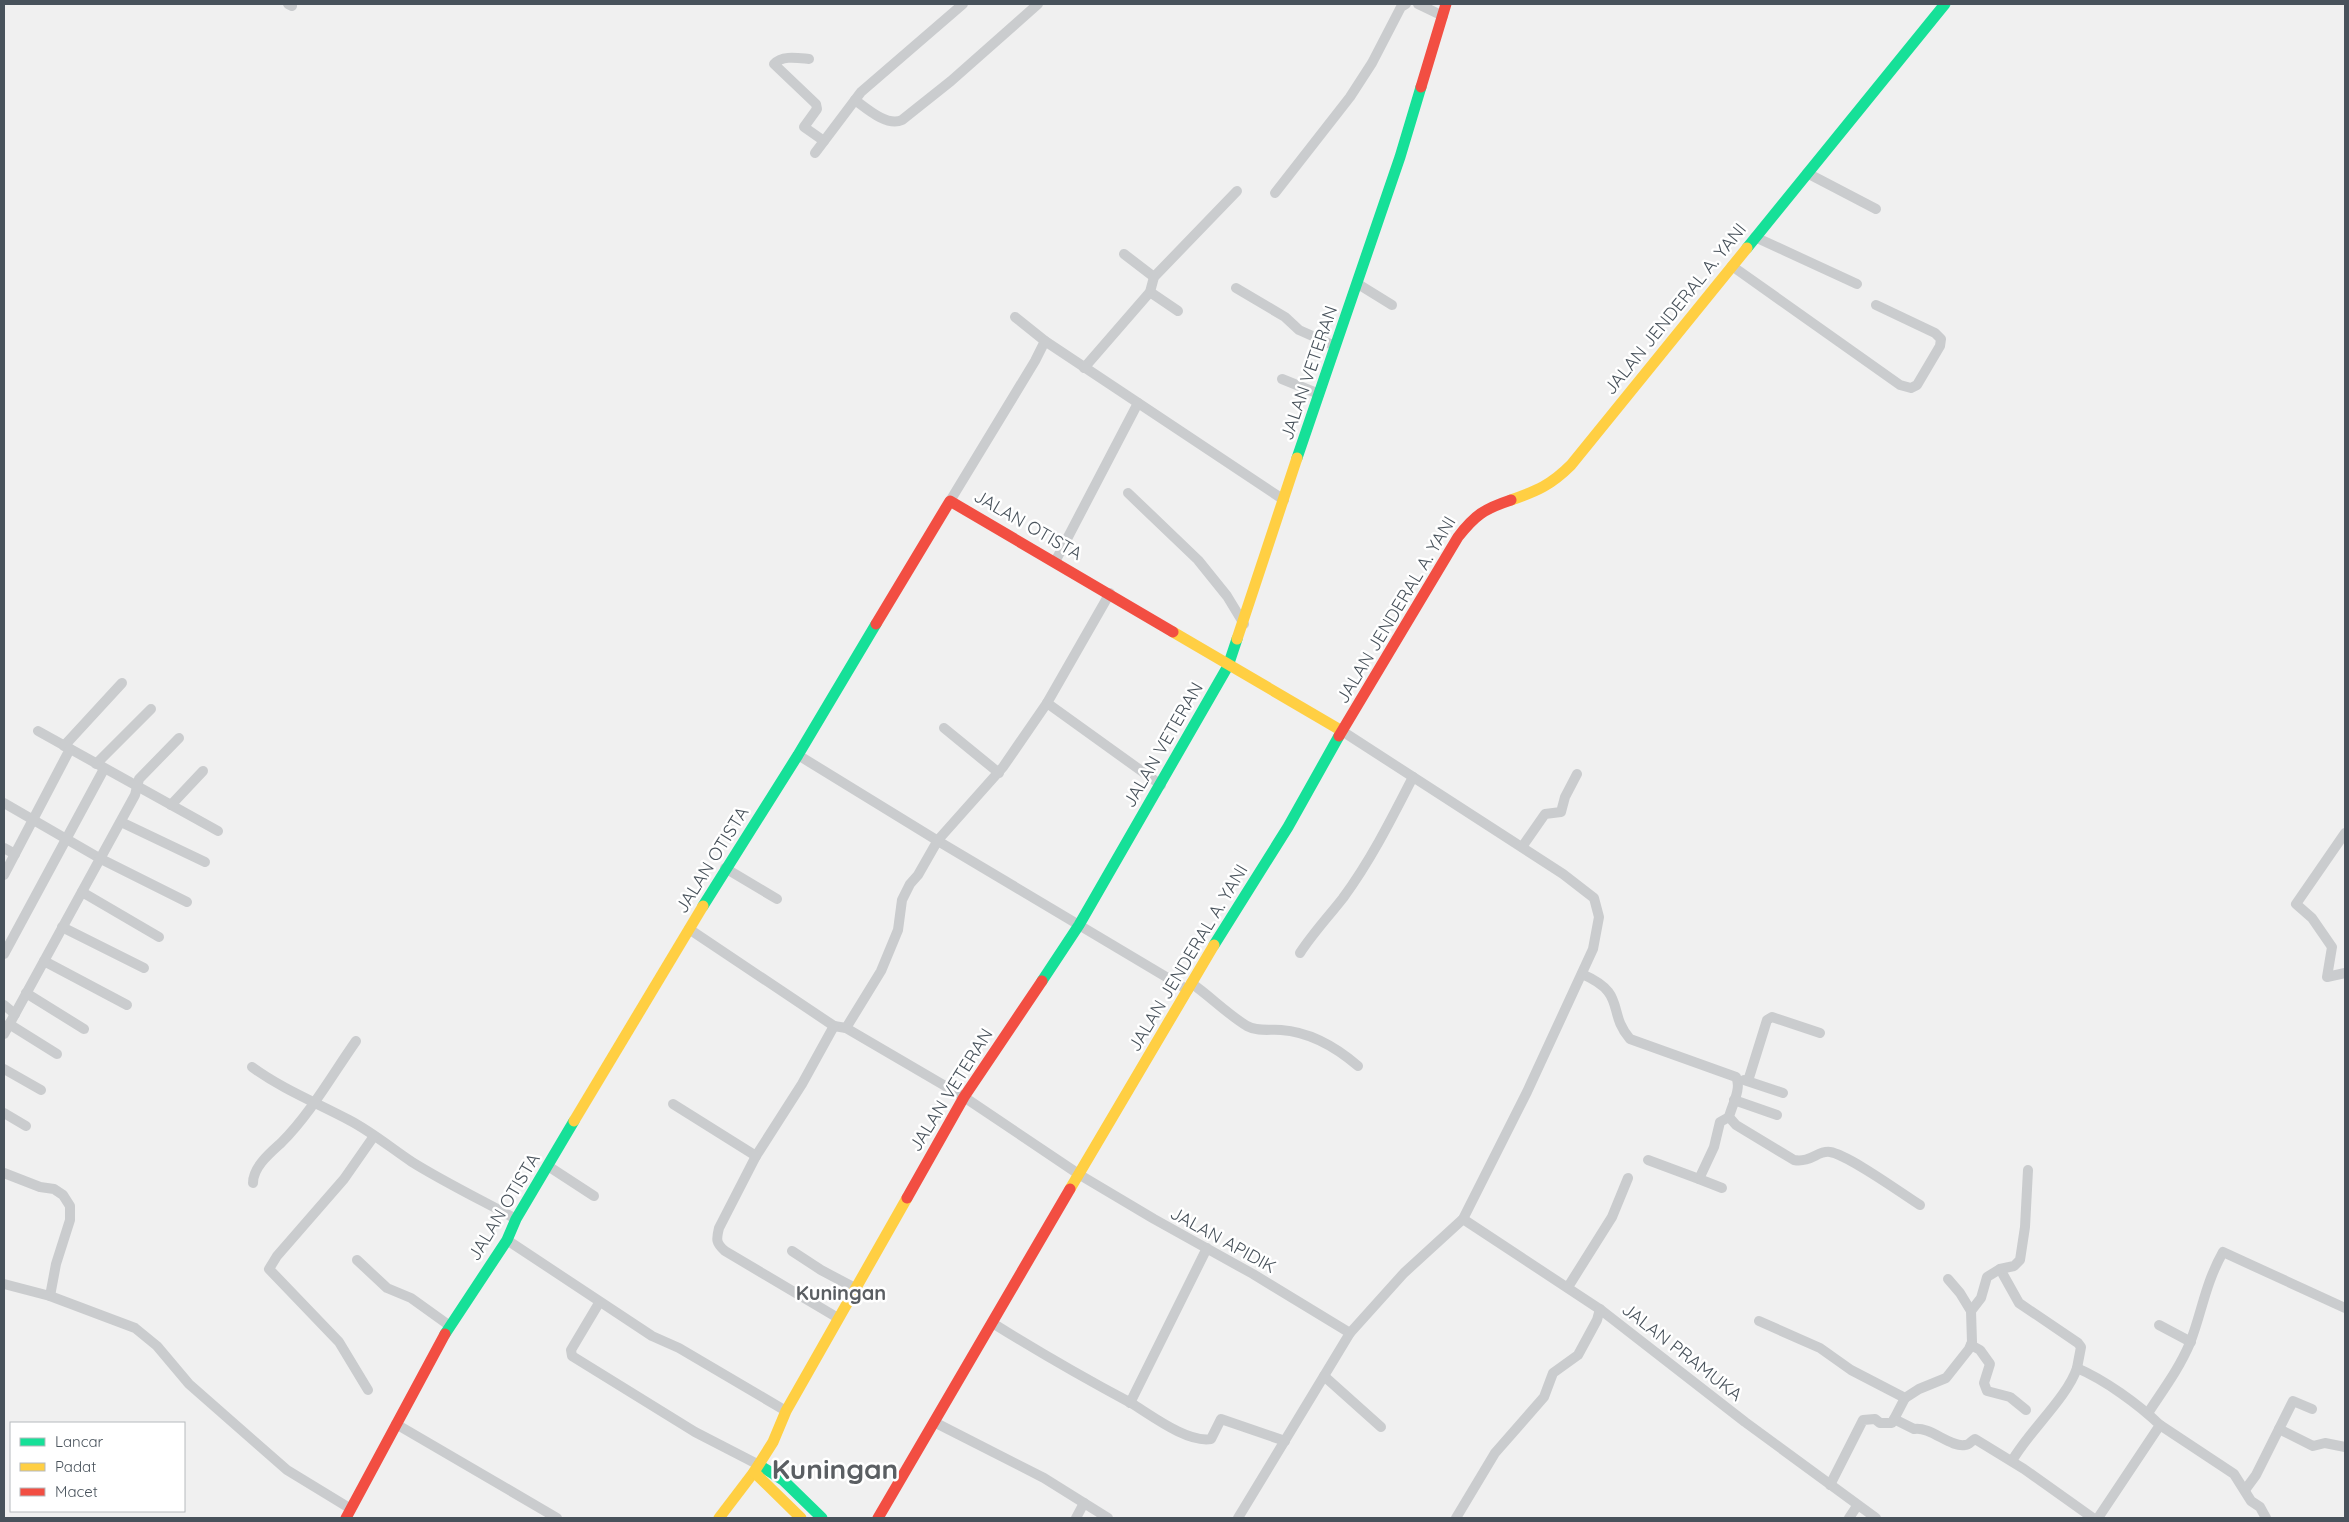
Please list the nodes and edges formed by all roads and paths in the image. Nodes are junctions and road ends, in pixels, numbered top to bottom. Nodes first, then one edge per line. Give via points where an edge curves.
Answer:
1 (963, 4) edge
2 (1038, 4) edge
3 (1406, 4) edge
4 (1418, 4) edge
5 (1446, 4) edge
6 (1945, 4) edge
7 (1443, 16) junction
8 (809, 59) dead end
9 (855, 100) junction
10 (824, 141) junction
11 (815, 153) dead end
12 (1807, 173) junction
13 (1237, 191) dead end
14 (1275, 193) dead end
15 (1876, 209) dead end
16 (1755, 237) junction
17 (1124, 254) dead end
18 (1732, 266) junction
19 (1154, 277) junction
20 (1358, 284) junction
21 (1857, 284) dead end
22 (1236, 288) dead end
23 (1150, 292) junction
24 (1392, 304) dead end
25 (1876, 305) dead end
26 (1178, 311) dead end
27 (1015, 317) dead end
28 (1045, 341) junction
29 (1335, 346) junction
30 (1084, 368) junction
31 (1282, 379) dead end
32 (1319, 394) junction
33 (1138, 403) junction
34 (1128, 493) dead end
35 (1284, 500) junction
36 (950, 501) junction
37 (1056, 560) junction
38 (1110, 593) junction
39 (1244, 624) junction
40 (1228, 666) junction
41 (122, 682) dead end
42 (1047, 703) junction
43 (151, 709) dead end
44 (944, 728) dead end
45 (38, 731) dead end
46 (1342, 731) junction
47 (179, 738) dead end
48 (67, 748) junction
49 (798, 755) junction
50 (100, 766) junction
51 (203, 771) dead end
52 (999, 773) junction
53 (1577, 774) dead end
54 (1413, 777) junction
55 (1160, 785) junction
56 (137, 787) junction
57 (4, 803) edge
58 (171, 805) junction
59 (33, 820) junction
60 (121, 822) junction
61 (218, 831) dead end
62 (2345, 833) edge
63 (66, 839) junction
64 (938, 840) junction
65 (1522, 847) junction
66 (4, 848) edge
67 (15, 854) junction
68 (101, 859) junction
69 (205, 862) dead end
70 (725, 868) junction
71 (4, 875) edge
72 (82, 892) junction
73 (777, 900) dead end
74 (187, 902) dead end
75 (1079, 925) junction
76 (62, 927) junction
77 (689, 929) junction
78 (159, 937) dead end
79 (1300, 953) dead end
80 (4, 954) edge
81 (44, 961) junction
82 (144, 968) dead end
83 (2345, 973) edge
84 (1582, 974) junction
85 (1190, 986) junction
86 (26, 992) junction
87 (4, 1005) edge
88 (127, 1005) dead end
89 (15, 1014) junction
90 (834, 1026) junction
91 (84, 1028) dead end
92 (846, 1028) junction
93 (6, 1029) edge
94 (1820, 1033) dead end
95 (356, 1041) dead end
96 (57, 1054) dead end
97 (1358, 1066) dead end
98 (252, 1067) dead end
99 (4, 1069) edge
100 (1736, 1077) junction
101 (1748, 1081) junction
102 (41, 1090) dead end
103 (1783, 1093) dead end
104 (964, 1097) junction
105 (1734, 1100) junction
106 (314, 1102) junction
107 (673, 1104) dead end
108 (4, 1113) edge
109 (1777, 1115) dead end
110 (1729, 1117) junction
111 (26, 1126) dead end
112 (374, 1136) junction
113 (756, 1156) junction
114 (1648, 1160) dead end
115 (548, 1166) junction
116 (2028, 1170) dead end
117 (4, 1173) edge
118 (1080, 1175) junction
119 (1628, 1178) dead end
120 (1698, 1179) junction
121 (253, 1183) dead end
122 (1722, 1188) dead end
123 (594, 1196) dead end
124 (1920, 1205) dead end
125 (1463, 1218) junction
126 (516, 1219) junction
127 (507, 1240) junction
128 (1207, 1248) junction
129 (792, 1251) dead end
130 (358, 1260) dead end
131 (2000, 1269) junction
132 (1948, 1279) dead end
133 (4, 1284) edge
134 (1568, 1286) junction
135 (855, 1288) junction
136 (50, 1296) junction
137 (599, 1303) junction
138 (2345, 1308) edge
139 (1600, 1309) junction
140 (1971, 1311) junction
141 (838, 1318) junction
142 (1759, 1321) dead end
143 (994, 1324) junction
144 (2159, 1325) dead end
145 (450, 1326) junction
146 (1350, 1333) junction
147 (2191, 1342) junction
148 (1971, 1345) junction
149 (2078, 1368) junction
150 (1324, 1376) junction
151 (368, 1390) dead end
152 (1905, 1398) junction
153 (1130, 1403) junction
154 (2312, 1409) dead end
155 (2026, 1410) dead end
156 (786, 1411) junction
157 (2148, 1413) junction
158 (1894, 1419) junction
159 (934, 1422) junction
160 (396, 1424) junction
161 (2160, 1425) junction
162 (1380, 1427) dead end
163 (2279, 1429) junction
164 (1285, 1440) junction
165 (2345, 1447) edge
166 (2012, 1462) junction
167 (757, 1469) junction
168 (1830, 1485) junction
169 (2245, 1490) junction
170 (1084, 1503) junction
171 (1857, 1506) junction
172 (348, 1513) edge
173 (557, 1518) edge
174 (719, 1518) edge
175 (801, 1518) edge
176 (822, 1518) edge
177 (878, 1518) edge
178 (1076, 1518) edge
179 (1108, 1518) edge
180 (1238, 1518) edge
181 (1456, 1518) edge
182 (1848, 1518) edge
183 (1876, 1518) edge
184 (2093, 1518) edge
185 (2098, 1518) edge
186 (2266, 1518) edge

1 - 9 street
2 - 9 street via 959,75 898,121 876,115
3 - 14 street via 1401,6 1372,63 1350,97
4 - 7 street
5 - 7 main road, JALAN VETERAN
6 - 12 main road, JALAN JENDERAL A. YANI
7 - 20 main road, JALAN VETERAN
8 - 10 street via 780,59 774,64 816,104 817,109 804,127
9 - 10 street
10 - 11 street
12 - 15 street
12 - 16 main road, JALAN JENDERAL A. YANI
13 - 19 street
16 - 18 main road, JALAN JENDERAL A. YANI
16 - 21 street
17 - 19 street
18 - 25 street via 1900,385 1911,388 1917,385 1941,339 1935,333
18 - 46 main road, JALAN JENDERAL A. YANI via 1564,472 1540,490 1489,507 1474,517 1458,537
19 - 23 street
20 - 24 street
20 - 29 main road, JALAN VETERAN
22 - 29 street via 1285,317 1299,330
23 - 26 street
23 - 30 street
27 - 28 street
28 - 30 street
28 - 36 street
29 - 32 main road, JALAN VETERAN
30 - 33 street
31 - 32 street
32 - 35 main road, JALAN VETERAN
33 - 35 street
33 - 37 street
34 - 39 street via 1198,560 1227,596
35 - 39 main road, JALAN VETERAN
36 - 37 main road, JALAN OTISTA
36 - 49 main road, JALAN OTISTA
37 - 38 main road, JALAN OTISTA
38 - 40 main road, JALAN OTISTA
38 - 42 street
39 - 40 main road, JALAN VETERAN
40 - 46 main road, JALAN OTISTA
40 - 55 main road, JALAN VETERAN
41 - 48 street
42 - 52 street
42 - 55 street
43 - 50 street
44 - 52 street
45 - 48 street
46 - 54 street
46 - 85 main road, JALAN JENDERAL A. YANI via 1288,827
47 - 56 street via 139,779
48 - 50 street
48 - 59 street
49 - 64 street
49 - 70 main road, JALAN OTISTA
50 - 56 street
50 - 63 street
51 - 58 street
52 - 64 street
53 - 65 street via 1561,812 1545,814
54 - 65 street
54 - 79 street via 1362,869
55 - 75 main road, JALAN VETERAN
56 - 58 street
56 - 60 street
57 - 59 street
58 - 61 street
59 - 63 street
59 - 67 street
60 - 68 street
60 - 69 street
62 - 83 street via 2296,904 2312,918 2332,946 2327,977
63 - 68 street
63 - 80 street
64 - 75 street
64 - 92 street via 902,900 898,930 881,971
65 - 84 street via 1594,898 1599,917 1593,949
66 - 67 street
67 - 71 street
68 - 72 street
68 - 74 street
70 - 73 street
70 - 77 main road, JALAN OTISTA
72 - 76 street
72 - 78 street
75 - 85 street
75 - 104 main road, JALAN VETERAN
76 - 81 street
76 - 82 street
77 - 90 street
77 - 115 main road, JALAN OTISTA
81 - 86 street
81 - 88 street
84 - 100 street via 1596,980 1614,999 1622,1030 1630,1039
84 - 125 street
85 - 97 street via 1248,1026 1307,1036 1339,1050
85 - 118 main road, JALAN JENDERAL A. YANI
86 - 89 street
86 - 91 street
87 - 89 street
89 - 93 street
90 - 92 street
90 - 113 street
92 - 104 street, JALAN APIDIK
93 - 96 street
94 - 101 street via 1769,1019
95 - 106 street
98 - 106 street via 271,1081
99 - 102 street
100 - 101 street
100 - 105 street
101 - 103 street
104 - 118 street, JALAN APIDIK
104 - 135 main road, JALAN VETERAN
105 - 109 street
105 - 110 street
106 - 112 street
106 - 121 street via 265,1159 253,1177
107 - 113 street
108 - 111 street
110 - 120 street via 1720,1122 1714,1147
110 - 124 street via 1736,1125 1791,1159 1805,1162 1823,1152 1840,1155
112 - 126 street via 413,1162
112 - 151 street via 344,1179 269,1269 338,1342
113 - 141 street via 719,1228 718,1245
114 - 120 street
115 - 123 street
115 - 126 main road, JALAN OTISTA
116 - 131 street via 2020,1260 2014,1266
117 - 136 street via 54,1189 70,1206 70,1220
118 - 128 street, JALAN APIDIK
118 - 143 main road, JALAN JENDERAL A. YANI
119 - 134 street via 1612,1216
120 - 122 street
125 - 134 street, JALAN PRAMUKA
125 - 146 street via 1404,1273
126 - 127 main road, JALAN OTISTA
127 - 137 street
127 - 145 main road, JALAN OTISTA
128 - 146 street, JALAN APIDIK
128 - 153 street
129 - 135 street
130 - 145 street via 387,1288 411,1298
131 - 140 street via 1987,1277 1981,1298
131 - 149 street via 2019,1303 2078,1343 2081,1347
132 - 140 street
133 - 136 street
134 - 139 street, JALAN PRAMUKA
135 - 141 main road, JALAN VETERAN
136 - 172 street via 135,1328 157,1346 189,1384 280,1464
137 - 156 street
137 - 167 street via 571,1350 572,1356
138 - 147 street via 2223,1252 2210,1277
139 - 168 street, JALAN PRAMUKA
139 - 181 street via 1578,1355 1553,1373 1544,1397 1495,1453
140 - 148 street
141 - 156 main road, JALAN VETERAN
142 - 152 street via 1820,1348 1851,1370
143 - 153 street
143 - 159 main road, JALAN JENDERAL A. YANI
144 - 147 street
145 - 160 main road, JALAN OTISTA
146 - 150 street
147 - 157 street via 2177,1371
148 - 152 street via 1946,1378
148 - 155 street via 1980,1350 1990,1364 1984,1383 1987,1391 2010,1397
149 - 157 street
149 - 166 street via 2073,1380
150 - 162 street
150 - 164 street
152 - 158 street
153 - 164 street via 1176,1430 1198,1438 1211,1439 1221,1419
154 - 163 street via 2293,1400
156 - 167 main road, JALAN VETERAN via 774,1442
157 - 161 street
158 - 166 street via 1914,1430 1918,1428 1936,1434 1961,1446 1975,1439
158 - 168 street via 1892,1423 1863,1420
159 - 170 street via 1044,1478
159 - 177 main road, JALAN JENDERAL A. YANI
160 - 172 main road, JALAN OTISTA
160 - 173 street
161 - 169 street via 2218,1461 2234,1474
161 - 185 street
163 - 165 street via 2313,1446 2325,1443
163 - 169 street
164 - 180 street
166 - 184 street
167 - 174 main road, JALAN VETERAN
167 - 175 main road
167 - 176 main road via 783,1480
168 - 171 street, JALAN PRAMUKA
169 - 186 street via 2250,1501
170 - 178 street
170 - 179 street
171 - 182 street
171 - 183 street, JALAN PRAMUKA

